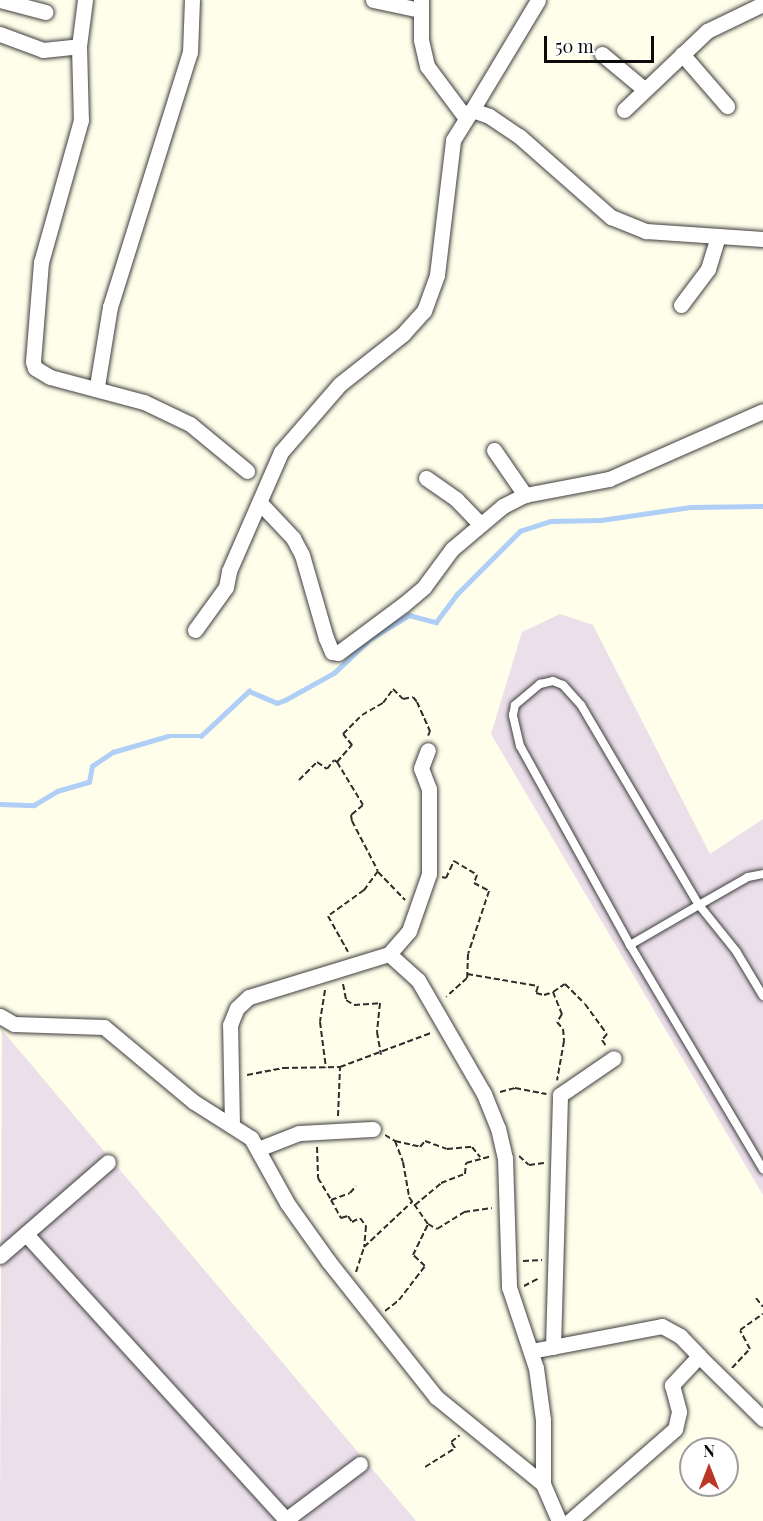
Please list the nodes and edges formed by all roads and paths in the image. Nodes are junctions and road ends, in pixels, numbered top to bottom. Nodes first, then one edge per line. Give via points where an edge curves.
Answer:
1 (0, 0) edge
2 (85, 0) edge
3 (192, 0) edge
4 (374, 0) edge
5 (538, 0) edge
6 (763, 4) edge
7 (421, 5) edge
8 (45, 12) dead end
9 (0, 34) edge
10 (79, 46) junction
11 (602, 54) dead end
12 (682, 54) junction
13 (644, 89) junction
14 (727, 106) dead end
15 (624, 110) dead end
16 (469, 114) junction
17 (717, 239) junction
18 (763, 239) edge
19 (681, 305) dead end
20 (96, 386) junction
21 (763, 411) edge
22 (494, 450) dead end
23 (248, 471) dead end
24 (426, 478) dead end
25 (525, 495) junction
26 (261, 504) junction
27 (479, 523) junction
28 (195, 630) dead end
29 (428, 750) joint
30 (338, 762) junction
31 (299, 780) dead end
32 (378, 871) junction
33 (429, 874) junction
34 (763, 874) edge
35 (699, 905) junction
36 (417, 913) junction
37 (630, 945) junction
38 (389, 954) junction
39 (345, 968) junction
40 (467, 974) junction
41 (321, 975) junction
42 (553, 992) junction
43 (763, 996) edge
44 (432, 1004) junction
45 (0, 1016) edge
46 (446, 1027) junction
47 (381, 1054) junction
48 (614, 1058) joint
49 (340, 1067) junction
50 (326, 1068) junction
51 (233, 1080) junction
52 (484, 1094) junction
53 (560, 1095) junction
54 (231, 1125) junction
55 (373, 1129) joint
56 (338, 1131) junction
57 (317, 1132) junction
58 (394, 1141) junction
59 (258, 1149) junction
60 (480, 1157) junction
61 (505, 1158) junction
62 (108, 1162) dead end
63 (559, 1162) junction
64 (763, 1168) edge
65 (356, 1186) dead end
66 (331, 1200) junction
67 (412, 1202) junction
68 (415, 1205) junction
69 (506, 1207) junction
70 (428, 1224) junction
71 (26, 1234) junction
72 (364, 1247) junction
73 (0, 1256) edge
74 (557, 1259) junction
75 (508, 1261) junction
76 (555, 1277) junction
77 (345, 1282) junction
78 (509, 1287) junction
79 (756, 1298) dead end
80 (763, 1307) edge
81 (763, 1314) edge
82 (375, 1318) junction
83 (553, 1347) junction
84 (531, 1351) junction
85 (699, 1356) junction
86 (722, 1379) junction
87 (763, 1419) edge
88 (468, 1427) junction
89 (360, 1464) dead end
90 (425, 1467) dead end
91 (543, 1484) junction
92 (284, 1520) edge
93 (560, 1521) edge
94 (570, 1521) edge

1 - 8 street
2 - 10 street
3 - 20 street via 190,52 110,307
4 - 7 street
5 - 16 street
6 - 12 street via 707,31
7 - 16 street via 427,66
9 - 10 street via 43,50
10 - 20 street via 81,120 41,262 33,362 35,368 50,377
11 - 13 street
12 - 13 street
12 - 14 street
13 - 15 street
16 - 17 street via 489,116 519,136 611,218 646,231
16 - 26 street via 453,140 437,276 424,311 404,334 340,384 304,422 281,452
17 - 18 street
17 - 19 street via 708,269
20 - 23 street via 144,402 190,424
21 - 25 street via 609,478
22 - 25 street
24 - 27 street via 450,493
25 - 27 street
26 - 27 street via 293,538 302,555 334,653 404,604
26 - 28 street via 226,587
29 - 30 path via 425,743 430,731 417,702 413,697 403,699 393,689 383,703 362,715 343,734 352,745
29 - 33 street via 421,768 428,778
30 - 31 path via 334,760 327,769 317,762
30 - 32 path via 363,805 351,814 352,821
32 - 36 path
32 - 39 path via 364,890 328,916 343,939
33 - 36 street
33 - 40 path via 446,878 454,861 477,875 474,883 489,891 468,954
34 - 35 lane via 748,877
35 - 37 lane
35 - 37 lane via 581,705 563,685 553,681 540,684 515,705 513,715 520,746
35 - 43 lane via 736,951
36 - 38 street via 409,931
37 - 64 lane
38 - 39 street
38 - 44 street via 418,980
39 - 41 street
39 - 47 path via 346,1000 361,1007 380,1003 377,1032
40 - 42 path via 538,986 536,993 544,995
40 - 44 path via 459,988
41 - 50 path via 327,999 320,1022
41 - 51 street via 249,997 237,1008 230,1025
42 - 48 path via 565,984 585,1004 607,1034 602,1040
42 - 53 path via 562,1014 557,1022 563,1029 564,1048 557,1073
44 - 46 street
45 - 54 street via 14,1024 104,1027 194,1102
46 - 47 path
46 - 52 street
47 - 49 path
48 - 53 street
49 - 50 path
49 - 56 path
50 - 51 path via 283,1068
51 - 54 street
52 - 53 path via 496,1096 506,1088
52 - 61 street
53 - 63 street
54 - 59 street via 251,1138
55 - 56 street
55 - 58 path
56 - 57 street
57 - 59 street via 286,1136
57 - 66 path via 318,1178
58 - 60 path via 420,1147 425,1141 447,1149 472,1147
58 - 67 path
59 - 77 street via 287,1203
60 - 61 path
60 - 68 path via 466,1163 465,1174 441,1183
61 - 63 path via 523,1156 529,1165
61 - 69 street
62 - 71 street
63 - 74 street
65 - 66 path via 350,1193
66 - 72 path via 341,1218 348,1216 352,1222 360,1218 366,1226
67 - 68 path
67 - 72 path
68 - 70 path
69 - 70 path via 464,1212 437,1229
69 - 75 street
70 - 82 path via 412,1255 425,1266 399,1300
71 - 73 street
71 - 92 street
72 - 77 path via 357,1271
74 - 75 path
74 - 76 street
75 - 78 street
76 - 78 path
76 - 83 street
77 - 82 street
78 - 84 street
79 - 80 path
81 - 86 path via 740,1330 750,1349
82 - 88 street via 435,1397
83 - 84 street
83 - 85 street via 662,1326 680,1336
84 - 91 street via 543,1420
85 - 86 street
85 - 94 street via 672,1385 680,1412 675,1429
86 - 87 street
88 - 90 path via 451,1442 455,1448
88 - 91 street
89 - 92 street
91 - 93 street

